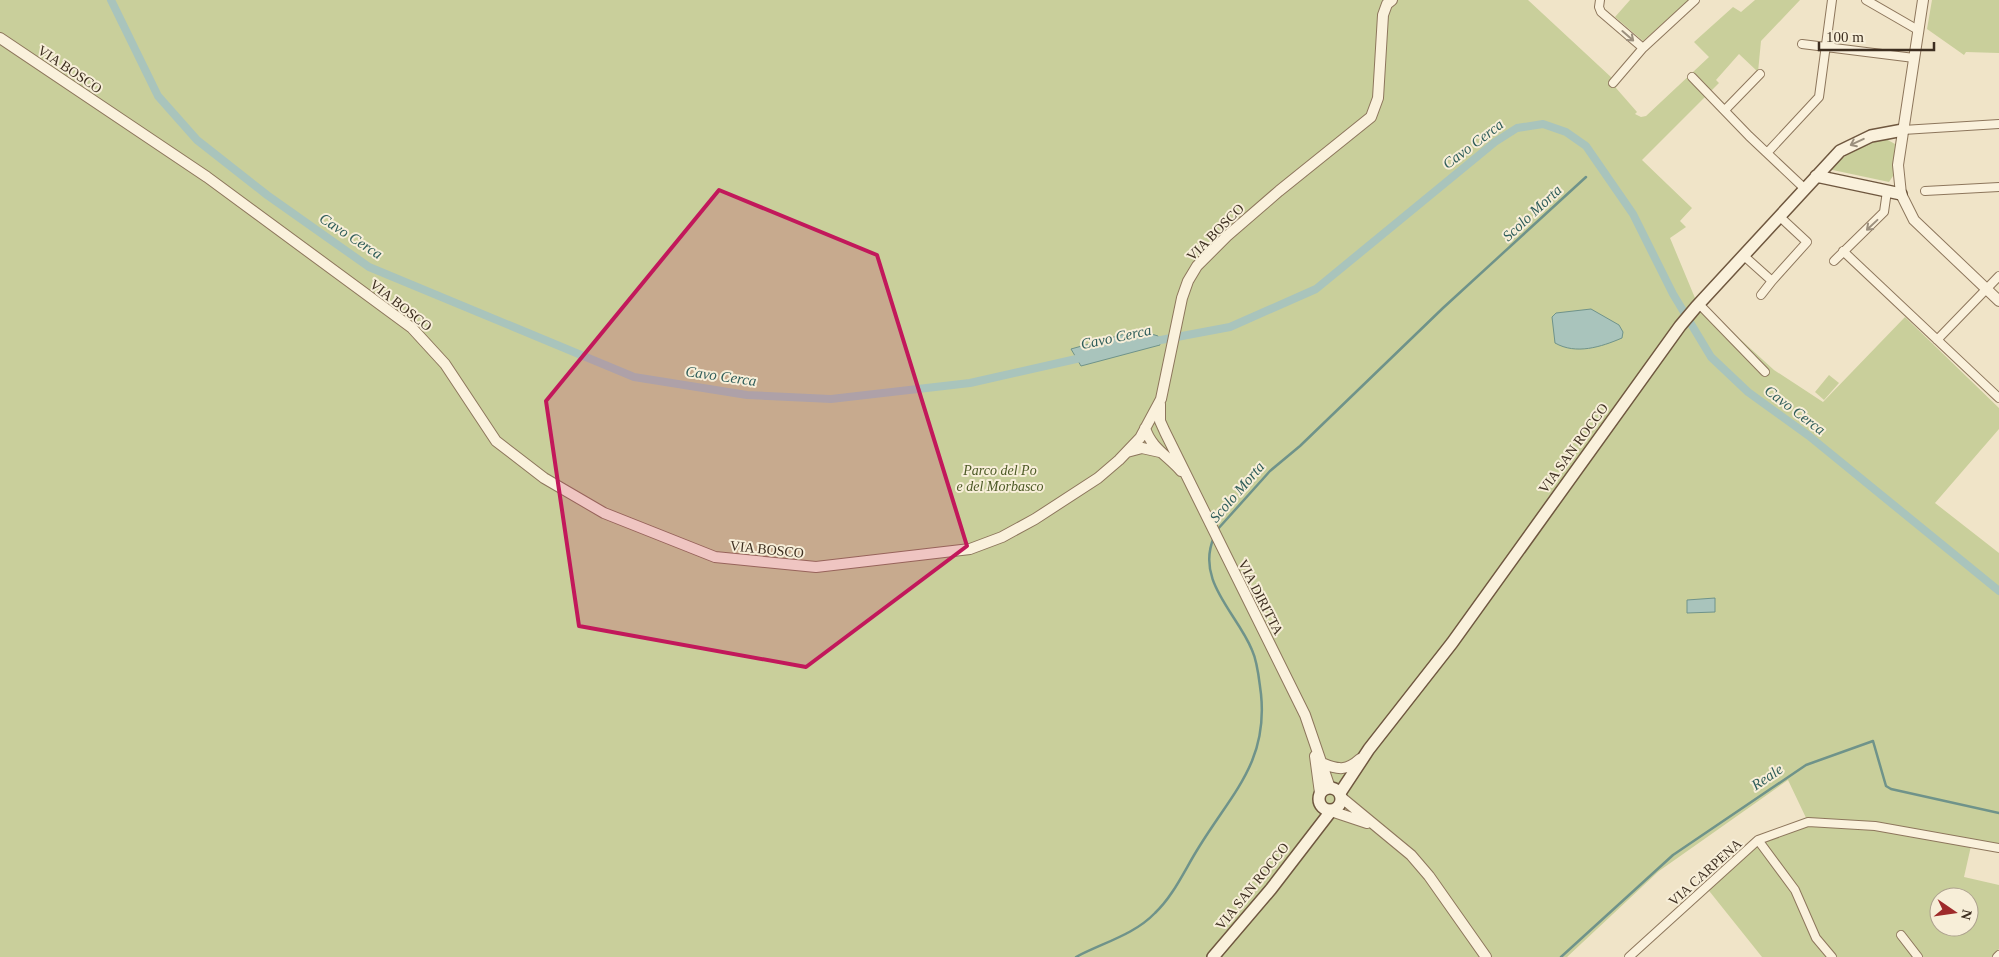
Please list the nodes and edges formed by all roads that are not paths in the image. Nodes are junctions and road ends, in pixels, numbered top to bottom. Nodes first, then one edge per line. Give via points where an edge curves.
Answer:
1 (1392, 0) edge
2 (1600, 0) edge
3 (1695, 0) edge
4 (1832, 0) edge
5 (1866, 0) edge
6 (1923, 0) edge
7 (1918, 30) junction
8 (0, 38) edge
9 (1802, 44) dead end
10 (1826, 46) junction
11 (1643, 48) junction
12 (1914, 58) junction
13 (1760, 74) dead end
14 (1692, 77) dead end
15 (1613, 82) dead end
16 (1725, 110) junction
17 (1999, 124) edge
18 (1904, 130) junction
19 (1767, 153) junction
20 (1816, 176) junction
21 (1804, 188) junction
22 (1999, 188) edge
23 (1887, 190) junction
24 (1925, 191) dead end
25 (1901, 194) junction
26 (1779, 216) junction
27 (1843, 251) junction
28 (1743, 255) junction
29 (1834, 261) dead end
30 (1999, 276) edge
31 (1772, 281) junction
32 (1985, 288) junction
33 (1761, 295) dead end
34 (1999, 301) edge
35 (1698, 306) junction
36 (1937, 340) junction
37 (1765, 372) dead end
38 (1161, 398) junction
39 (1999, 398) edge
40 (1145, 428) junction
41 (1165, 432) junction
42 (1127, 452) junction
43 (1160, 452) junction
44 (1186, 476) junction
45 (1311, 730) junction
46 (1369, 749) junction
47 (1322, 763) junction
48 (1352, 767) junction
49 (1333, 793) junction
50 (1327, 809) junction
51 (1375, 826) junction
52 (1758, 840) junction
53 (1999, 848) edge
54 (1901, 935) dead end
55 (1212, 957) edge
56 (1486, 957) edge
57 (1629, 957) edge
58 (1832, 957) edge
59 (1918, 957) edge

1 - 38 street, VIA BOSCO via 1383,15 1377,105 1372,118 1279,191 1208,254 1188,280 1176,321
2 -> 11 street via 1601,12
3 - 11 street
4 - 10 street
5 - 7 street
6 - 7 street
7 - 12 street
8 - 42 street, VIA BOSCO via 207,177 412,328 445,364 496,440 544,478 604,513 715,557 816,567 970,549 1002,537 1035,518 1098,478
9 - 10 street
10 - 12 street
10 - 19 street via 1819,97
11 - 15 street
12 - 18 street
13 - 16 street
14 - 16 street
16 - 19 street
17 - 18 street
18 -> 20 main road, VIA SAN ROCCO via 1856,142 1840,151
18 - 25 street via 1898,165
19 - 21 street
20 - 21 main road, VIA SAN ROCCO
20 - 23 main road
21 - 26 main road, VIA SAN ROCCO
22 - 24 street
23 - 25 main road
23 -> 27 street via 1884,212
25 - 32 street via 1914,220
26 - 28 main road, VIA SAN ROCCO
26 - 31 street via 1807,242
27 - 29 street
27 - 36 street
28 - 31 street
28 - 35 main road, VIA SAN ROCCO
30 - 32 street
31 - 33 street
32 - 34 street
32 - 36 street
35 - 37 street
35 - 46 main road, VIA SAN ROCCO via 1680,326 1452,643
36 - 39 street
38 - 40 street, VIA BOSCO
38 - 41 street, VIA DIRITTA via 1159,414
40 - 41 street
40 - 42 street, VIA BOSCO
40 - 43 street, VIA DIRITTA
41 - 44 street, VIA DIRITTA
42 - 43 street via 1142,448
43 - 44 street, VIA DIRITTA
44 - 45 street, VIA DIRITTA
45 - 47 street, VIA DIRITTA
45 - 49 street, VIA DIRITTA
46 - 48 street, VIA SAN ROCCO
46 - 49 main road, VIA SAN ROCCO
47 - 48 street via 1335,769
47 - 49 street, VIA DIRITTA
48 - 49 main road, VIA SAN ROCCO
49 - 50 main road, VIA SAN ROCCO via 1338,808
49 - 50 main road via 1319,801
49 - 51 street
50 - 51 street
50 - 55 main road, VIA SAN ROCCO via 1314,833 1271,889
51 - 56 street via 1411,855 1429,876
52 - 53 street, VIA CARPENA via 1808,822 1875,826
52 - 57 street, VIA CARPENA
52 - 58 street via 1795,890 1816,938
54 - 59 street

